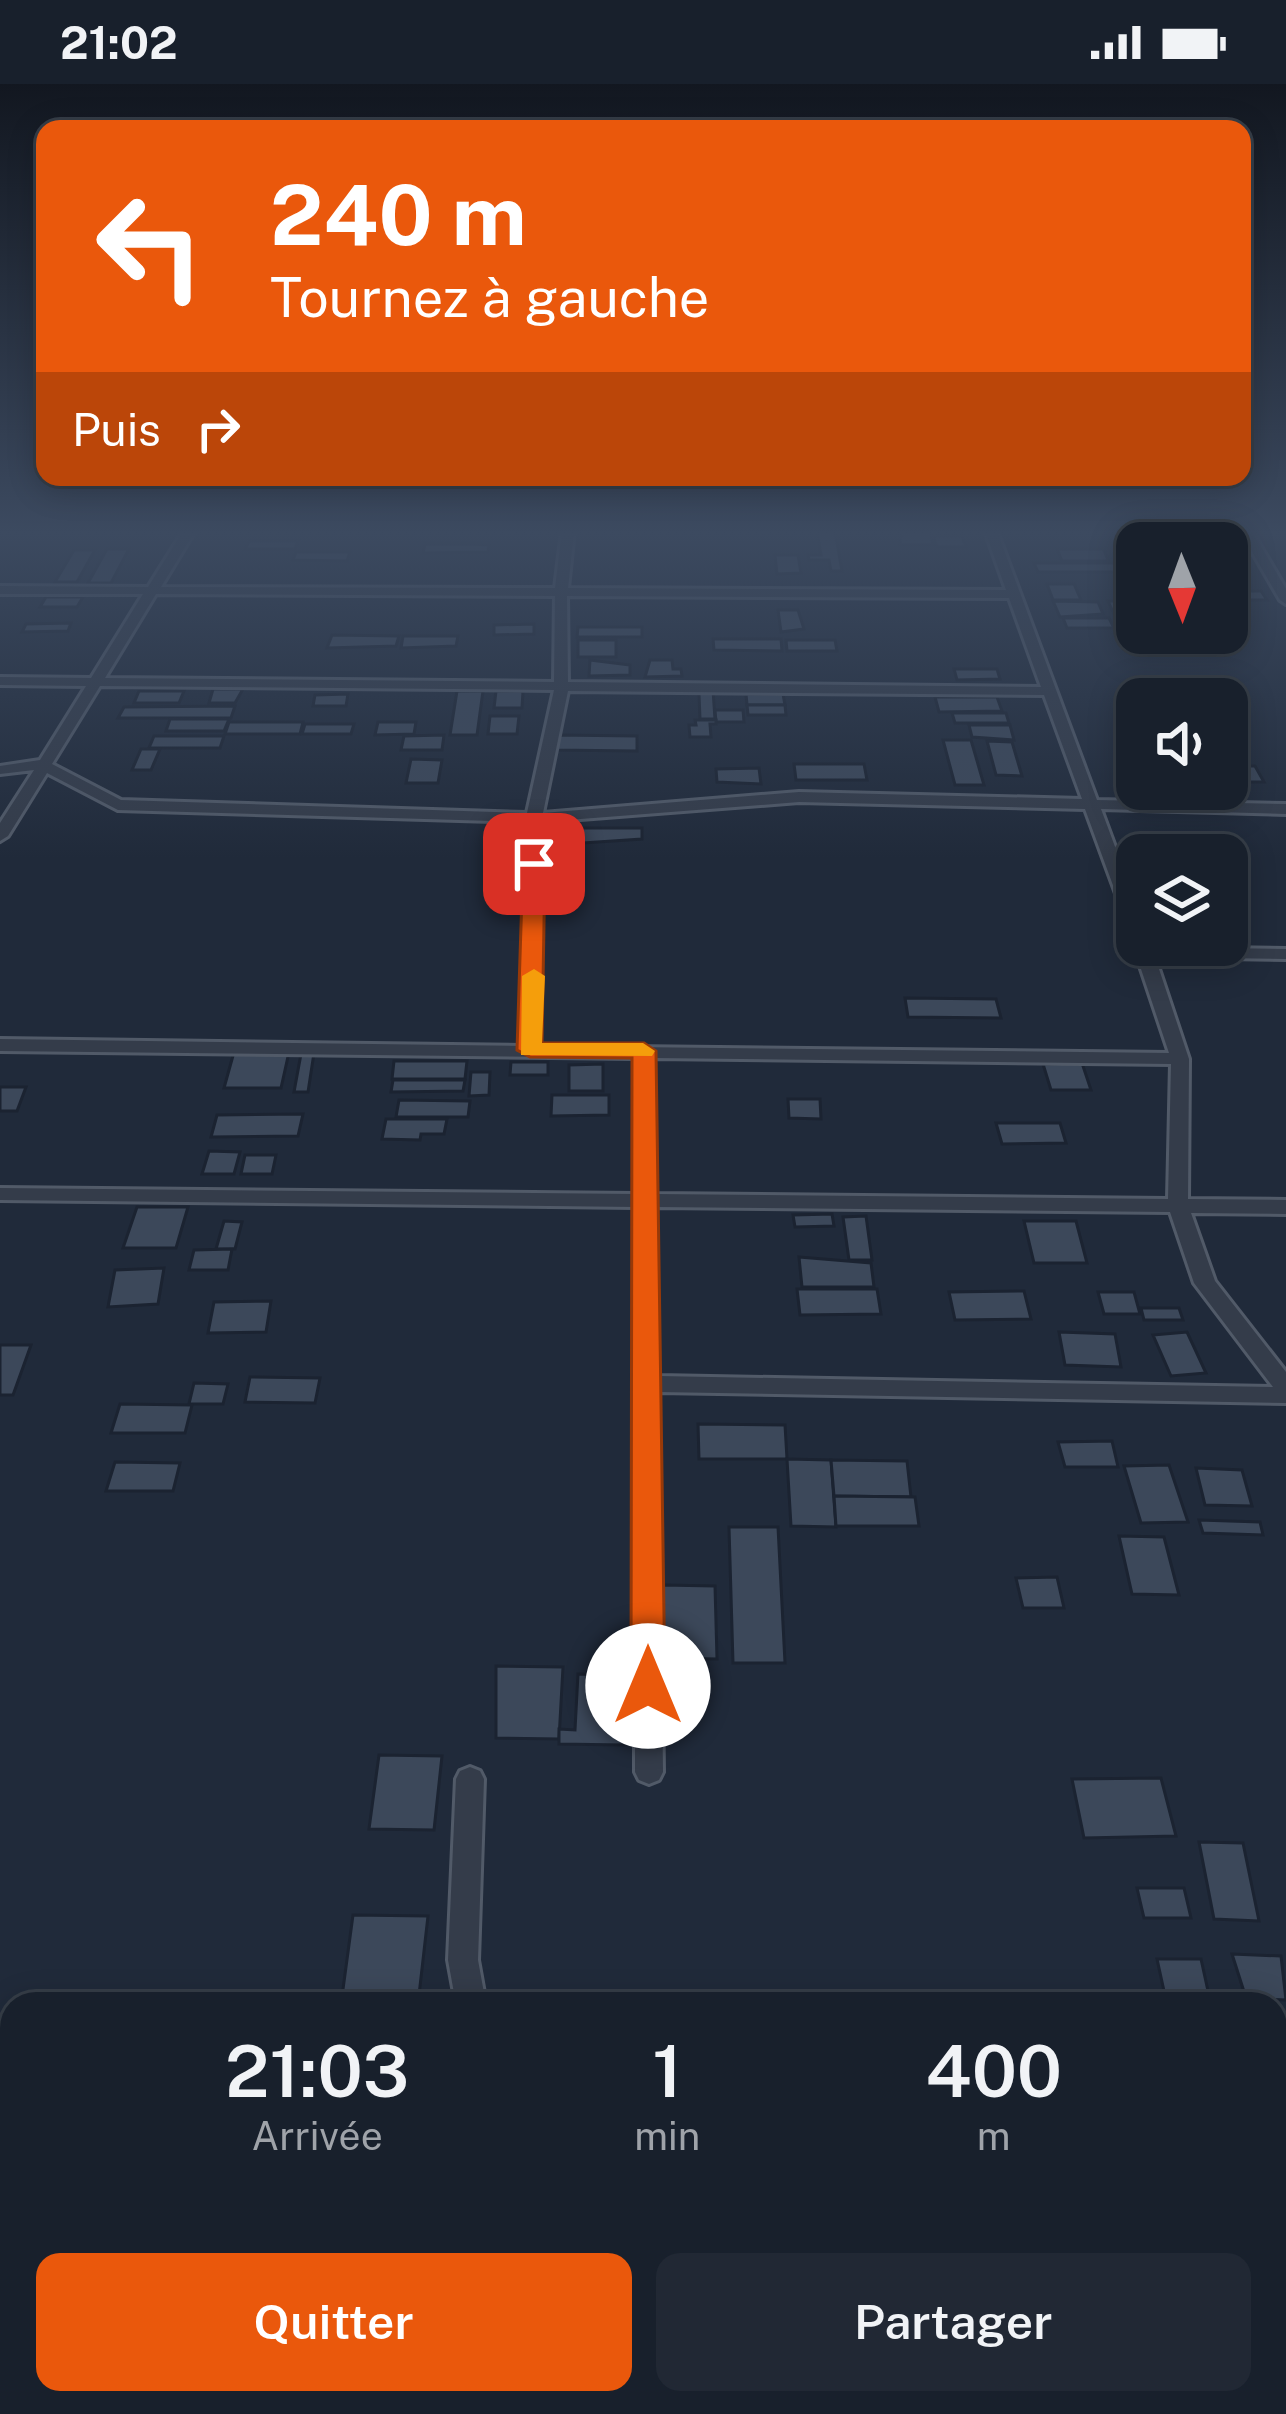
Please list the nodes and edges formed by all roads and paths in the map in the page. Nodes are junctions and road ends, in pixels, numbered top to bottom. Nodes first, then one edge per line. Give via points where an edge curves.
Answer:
1 (124, 640) edge
2 (561, 640) edge
3 (1032, 640) edge
4 (0, 682) edge
5 (98, 683) junction
6 (561, 689) junction
7 (1052, 691) junction
8 (42, 764) junction
9 (0, 770) edge
10 (1094, 804) junction
11 (1286, 809) edge
12 (534, 818) junction
13 (0, 836) edge
14 (1116, 868) edge
15 (1248, 952) edge
16 (1286, 954) edge
17 (1150, 966) edge
18 (0, 1045) edge
19 (530, 1050) junction
20 (644, 1051) junction
21 (1180, 1059) junction
22 (0, 1194) edge
23 (648, 1202) junction
24 (1178, 1205) junction
25 (1286, 1207) edge
26 (646, 1384) junction
27 (1286, 1392) edge
28 (649, 1772) dead end
29 (470, 1779) dead end
30 (469, 1992) edge

1 - 5 street
2 - 6 street
3 - 7 street
4 - 5 street
5 - 6 street
5 - 8 street
6 - 7 street
6 - 12 street
7 - 10 street
8 - 9 street
8 - 12 street via 118,805
8 - 13 street
10 - 11 street
10 - 12 street via 800,797
10 - 14 street
12 - 19 street
15 - 16 street
17 - 21 street
18 - 19 street
19 - 20 street
20 - 21 street
20 - 23 street
21 - 24 street
22 - 23 street
23 - 24 street
23 - 26 street
24 - 25 street
24 - 27 street via 1205,1282
26 - 27 street
26 - 28 street
29 - 30 street

